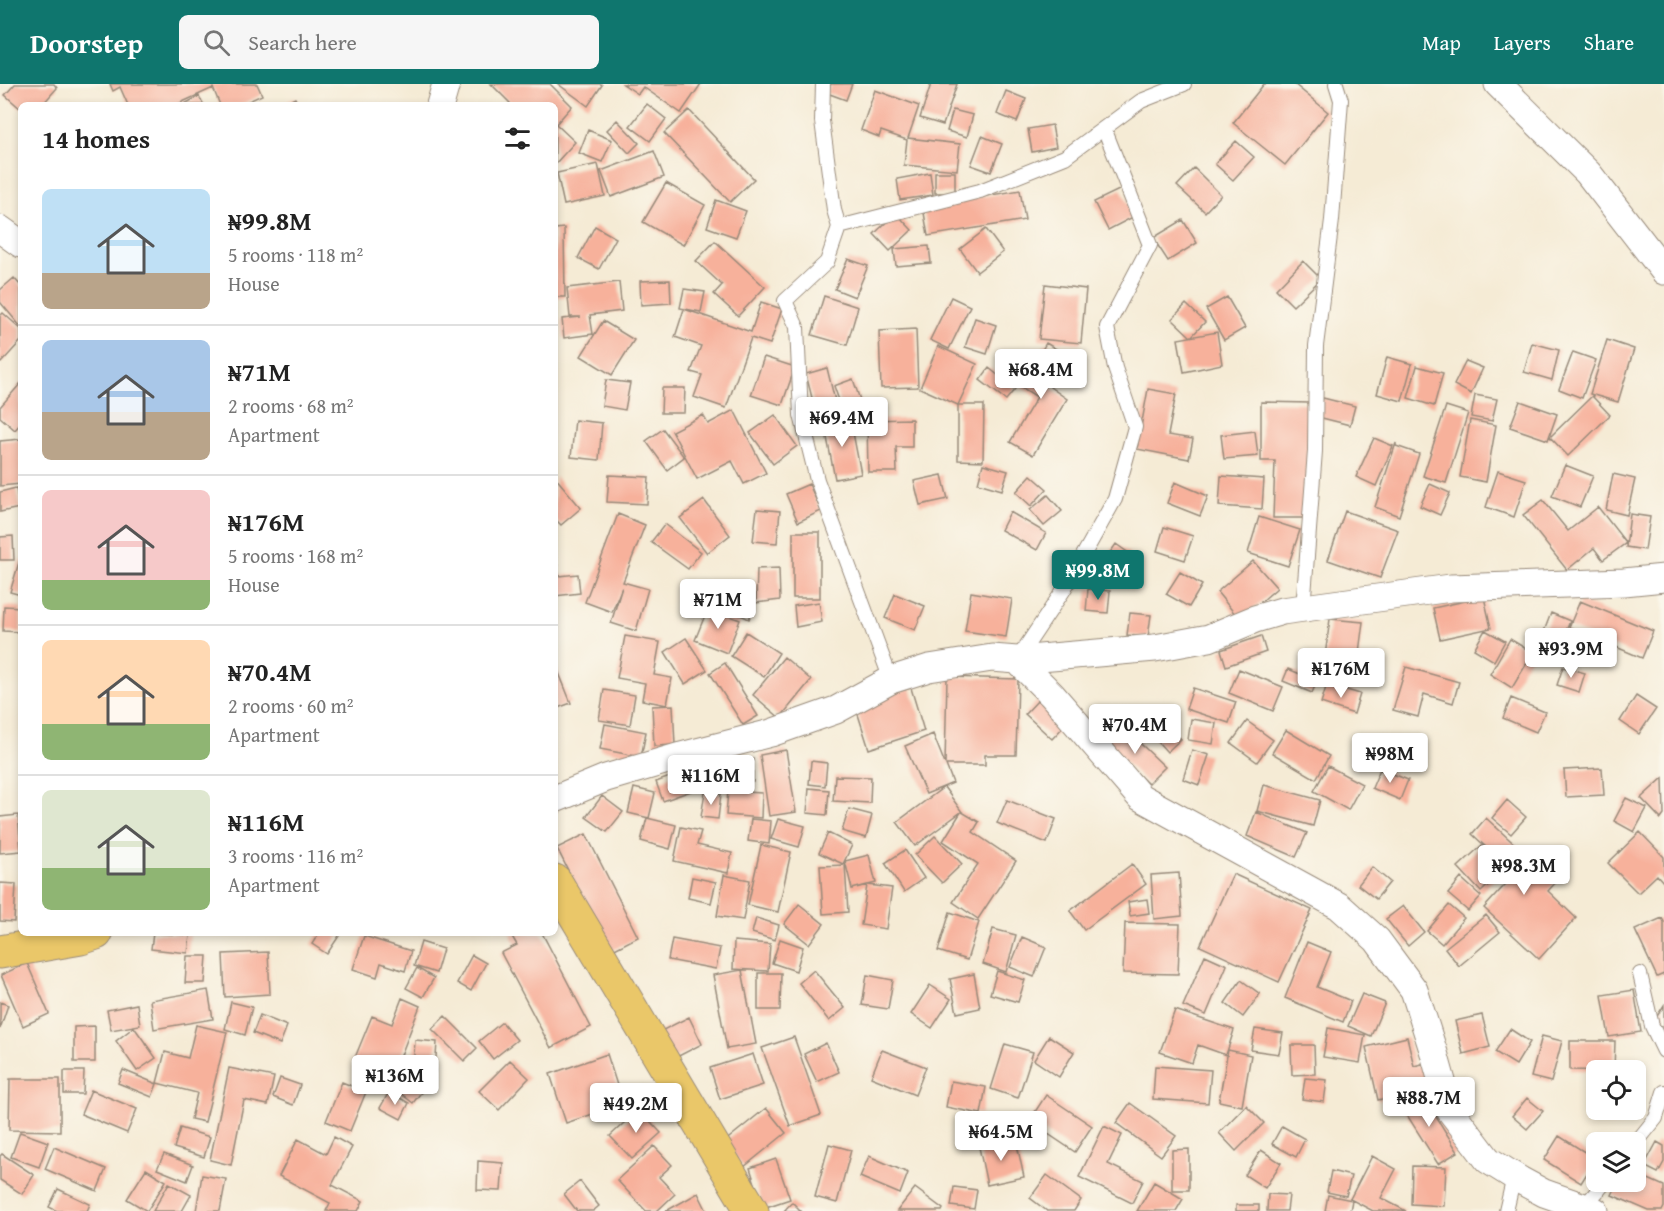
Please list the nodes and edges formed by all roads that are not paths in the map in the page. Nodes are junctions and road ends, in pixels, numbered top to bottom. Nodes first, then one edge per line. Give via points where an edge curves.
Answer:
1 (446, 84) edge
2 (823, 84) edge
3 (1184, 84) edge
4 (1336, 84) edge
5 (1498, 84) edge
6 (441, 102) edge
7 (1104, 128) junction
8 (840, 228) junction
9 (0, 229) edge
10 (18, 242) edge
11 (1664, 271) edge
12 (1664, 578) edge
13 (1303, 609) junction
14 (1017, 660) junction
15 (891, 680) junction
16 (558, 798) edge
17 (558, 886) edge
18 (87, 936) edge
19 (41, 938) edge
20 (0, 952) edge
21 (1640, 974) dead end
22 (1664, 1052) edge
23 (1664, 1092) edge
24 (1645, 1132) edge
25 (1514, 1177) junction
26 (1599, 1192) edge
27 (1589, 1209) edge
28 (752, 1211) edge
29 (1506, 1211) edge

1 - 6 street
2 - 8 lane via 822,121
3 - 7 lane via 1141,101
4 - 13 lane via 1341,100 1332,220 1316,346 1315,451
5 - 11 street via 1588,173
7 - 8 lane via 1065,157 980,191
7 - 14 lane via 1150,245 1107,327 1115,368 1135,427 1115,499 1063,591
8 - 15 lane via 827,262 785,302 797,327 801,415 817,480
9 - 10 street
12 - 13 street via 1451,588
13 - 14 street via 1255,619 1209,638 1155,648
14 - 15 street via 992,658 929,668
14 - 25 street via 1140,797 1339,906 1377,940 1414,990 1450,1110 1488,1160
15 - 16 street via 836,710 771,733 606,778
17 - 28 main road
18 - 19 main road
19 - 20 main road
21 - 22 lane via 1652,1026
23 - 24 lane via 1656,1118
25 - 27 street
25 - 29 lane
26 - 27 lane

